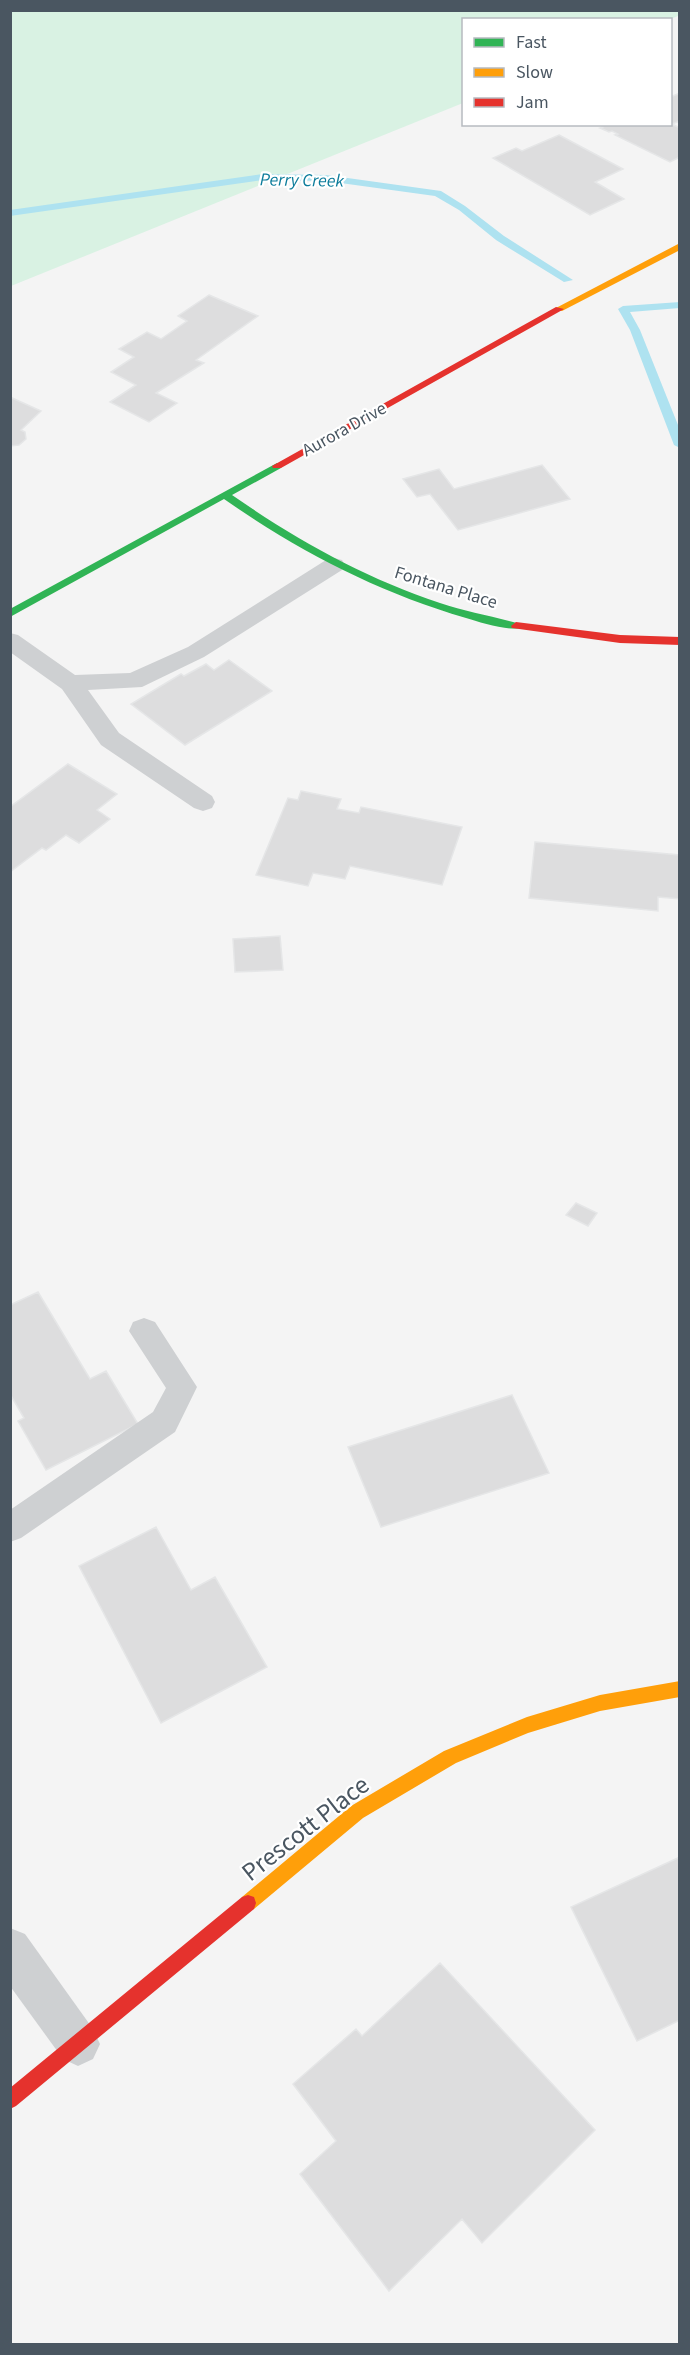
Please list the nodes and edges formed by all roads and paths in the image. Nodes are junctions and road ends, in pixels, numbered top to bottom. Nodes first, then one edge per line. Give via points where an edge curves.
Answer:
1 (680, 246) edge
2 (225, 495) junction
3 (334, 565) junction
4 (10, 614) edge
5 (10, 640) edge
6 (680, 641) edge
7 (70, 683) junction
8 (203, 802) dead end
9 (144, 1331) dead end
10 (10, 1528) edge
11 (680, 1689) edge
12 (10, 1949) edge
13 (78, 2044) junction
14 (10, 2100) edge

1 - 2 street, Aurora Drive
2 - 3 street, Fontana Place via 254,519
2 - 4 street, Aurora Drive
3 - 6 street, Fontana Place via 409,597 485,619 536,630 639,642
3 - 7 lane via 196,652 134,681
5 - 7 lane
7 - 8 lane via 110,739
9 - 10 lane via 182,1387 164,1422
11 - 13 street, Prescott Place via 600,1703 527,1725 450,1757 357,1812
12 - 13 street
13 - 14 street, Prescott Place

